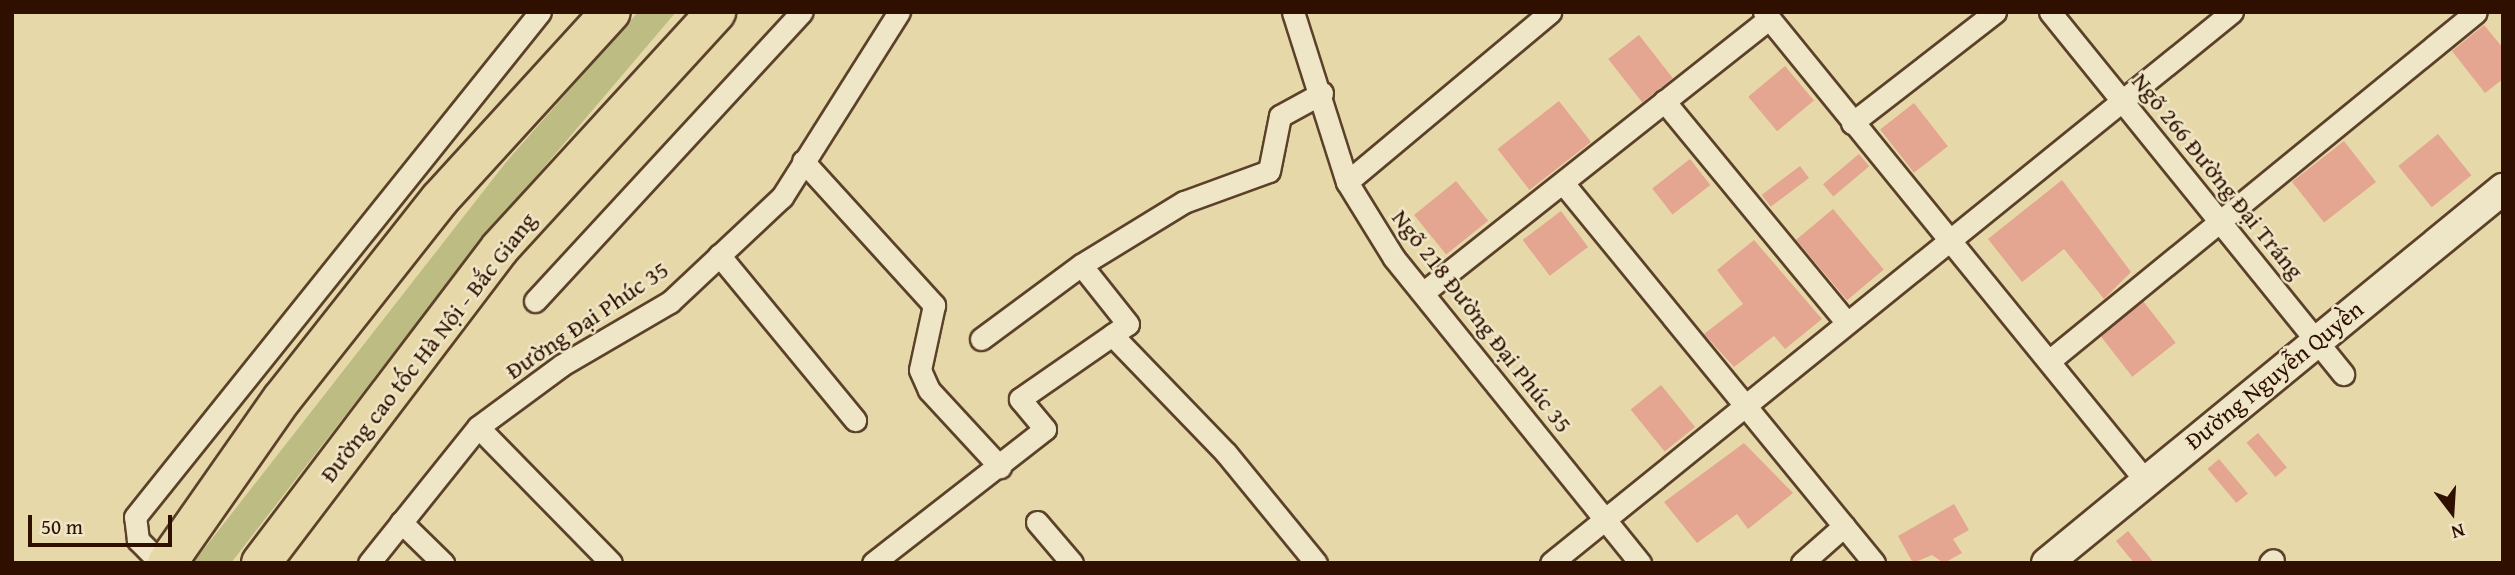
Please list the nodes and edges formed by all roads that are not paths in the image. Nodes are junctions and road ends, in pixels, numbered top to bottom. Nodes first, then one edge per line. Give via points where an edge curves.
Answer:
1 (540, 12) edge
2 (611, 12) edge
3 (716, 12) edge
4 (802, 12) edge
5 (899, 12) edge
6 (1293, 12) edge
7 (1550, 12) edge
8 (1995, 12) edge
9 (2050, 12) edge
10 (2232, 12) edge
11 (2476, 12) edge
12 (1766, 15) edge
13 (1322, 93) junction
14 (2123, 100) junction
15 (1664, 101) junction
16 (1852, 123) junction
17 (803, 161) junction
18 (1347, 182) junction
19 (1563, 183) junction
20 (2503, 189) edge
21 (2222, 218) junction
22 (1951, 243) junction
23 (719, 255) junction
24 (1081, 265) junction
25 (1424, 292) junction
26 (535, 301) dead end
27 (1846, 322) junction
28 (1112, 334) junction
29 (981, 339) dead end
30 (2316, 340) junction
31 (2049, 361) junction
32 (2343, 374) dead end
33 (1745, 405) junction
34 (855, 420) dead end
35 (478, 426) junction
36 (1000, 467) junction
37 (2145, 480) junction
38 (1602, 519) junction
39 (401, 522) junction
40 (1037, 522) dead end
41 (1844, 526) junction
42 (163, 562) edge
43 (261, 563) edge
44 (369, 563) edge
45 (443, 563) edge
46 (611, 563) edge
47 (873, 563) edge
48 (1072, 563) edge
49 (1316, 563) edge
50 (1551, 563) edge
51 (1640, 563) edge
52 (1801, 563) edge
53 (1874, 563) edge
54 (2047, 563) edge

1 - 42 street via 135,517 138,540
2 - 42 highway via 440,199 282,399
3 - 43 highway, Đường cao tốc Hà Nội - Bắc Giang via 500,248
4 - 26 street
5 - 17 street, Đường Đại Phúc 35
6 - 13 street, Ngõ 218 Đường Đại Phúc 35
7 - 18 street
8 - 16 street
9 - 14 street, Ngõ 266 Đường Đại Tráng
10 - 14 street
11 - 21 street
12 - 15 street
12 - 16 street
13 - 18 street, Ngõ 218 Đường Đại Phúc 35
13 - 24 street via 1280,116 1269,170 1184,202
14 - 21 street, Ngõ 266 Đường Đại Tráng
14 - 22 street
15 - 19 street
15 - 27 street
16 - 22 street
17 - 23 street, Đường Đại Phúc 35 via 782,197
17 - 36 street via 934,305 920,370 929,390
18 - 25 street, Ngõ 218 Đường Đại Phúc 35 via 1394,258
19 - 25 street
19 - 33 street
20 - 30 street, Đường Nguyễn Quyền
21 - 30 street, Ngõ 266 Đường Đại Tráng
21 - 31 street
22 - 27 street
22 - 31 street
23 - 34 street
23 - 35 street, Đường Đại Phúc 35 via 670,302 562,365
24 - 28 street via 1129,324
24 - 29 street
25 - 38 street, Ngõ 218 Đường Đại Phúc 35
27 - 33 street
28 - 36 street via 1020,399 1045,429
28 - 49 street via 1226,453
30 - 32 street, Ngõ 266 Đường Đại Tráng
30 - 37 street, Đường Nguyễn Quyền
31 - 37 street
33 - 38 street
33 - 41 street
35 - 39 street, Đường Đại Phúc 35
35 - 46 street
36 - 47 street
37 - 54 street, Đường Nguyễn Quyền
38 - 50 street
38 - 51 street, Ngõ 218 Đường Đại Phúc 35
39 - 44 street, Đường Đại Phúc 35
39 - 45 street
40 - 48 street
41 - 52 street
41 - 53 street

